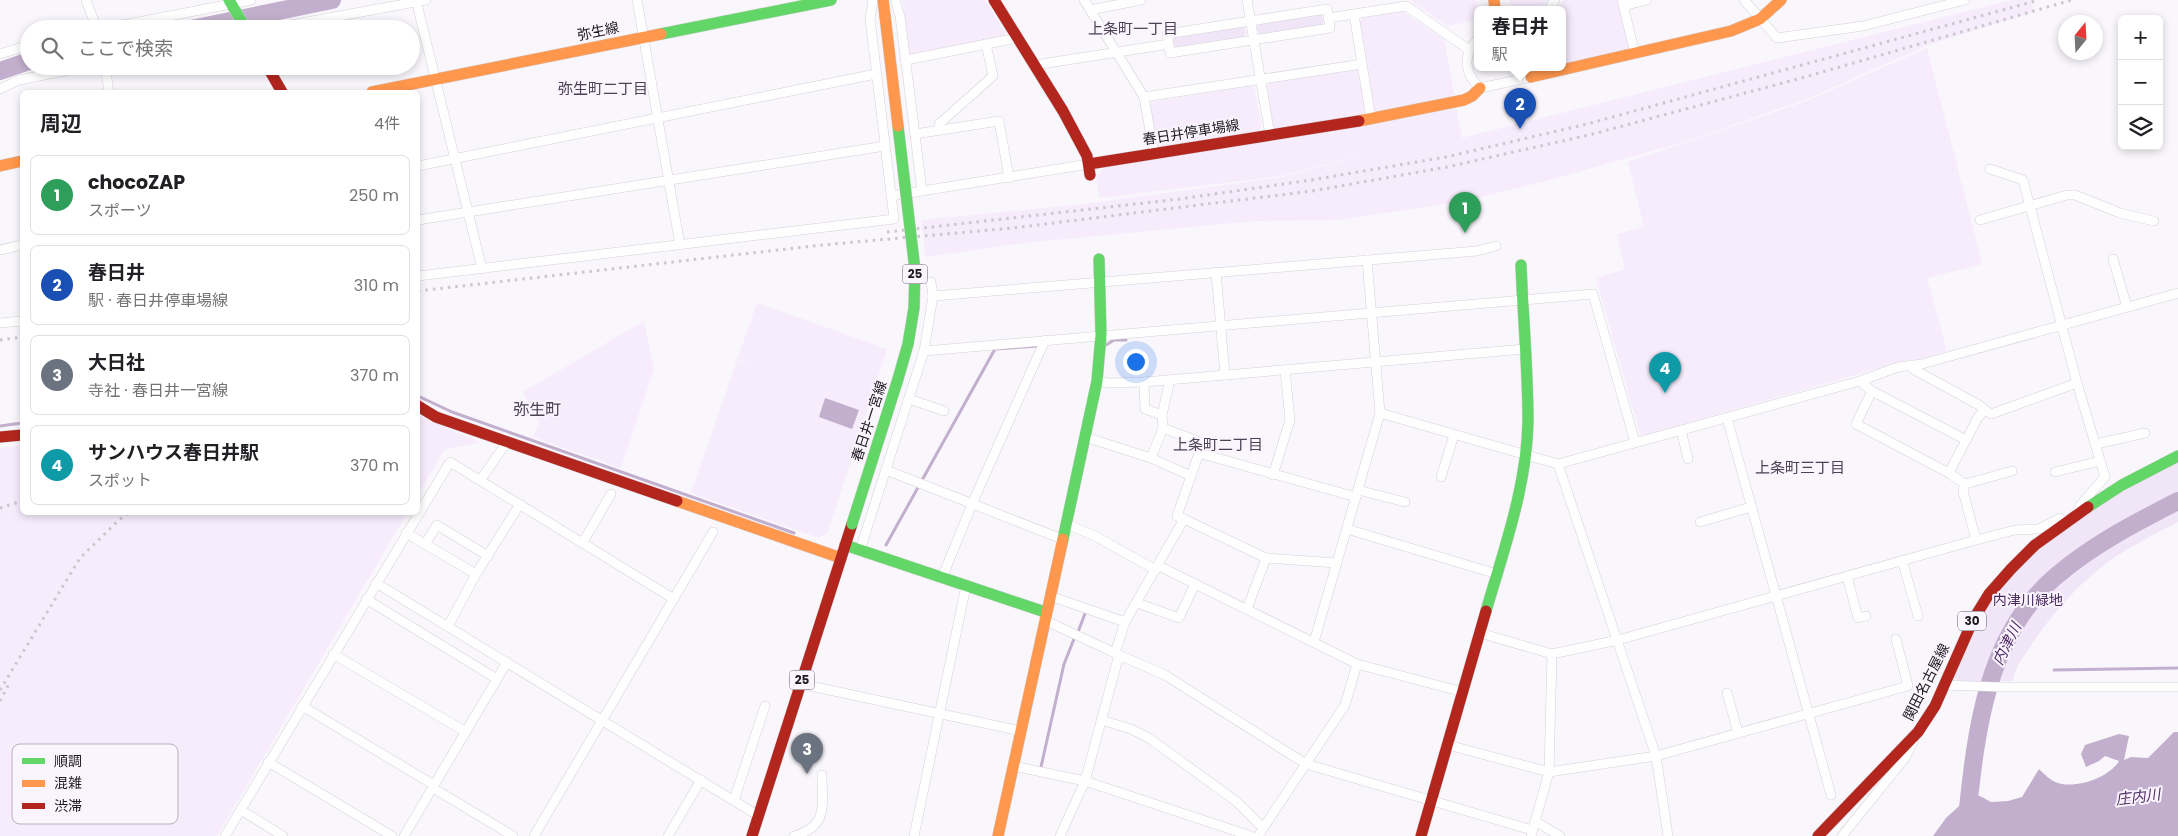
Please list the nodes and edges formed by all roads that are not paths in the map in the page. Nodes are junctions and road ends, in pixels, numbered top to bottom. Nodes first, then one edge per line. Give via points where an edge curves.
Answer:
1 (86, 0) edge
2 (250, 0) edge
3 (637, 0) edge
4 (831, 0) edge
5 (873, 0) edge
6 (883, 0) edge
7 (895, 0) edge
8 (994, 0) edge
9 (1084, 0) edge
10 (1141, 0) edge
11 (1247, 0) edge
12 (1647, 0) edge
13 (1744, 0) edge
14 (1781, 0) edge
15 (1964, 0) edge
16 (419, 1) edge
17 (1406, 3) edge
18 (1622, 3) edge
19 (231, 4) edge
20 (1090, 10) junction
21 (1354, 14) junction
22 (1328, 18) junction
23 (1760, 19) junction
24 (94, 20) edge
25 (149, 20) edge
26 (240, 20) edge
27 (317, 20) edge
28 (1250, 20) junction
29 (643, 38) junction
30 (1017, 38) junction
31 (1254, 40) junction
32 (1474, 42) edge
33 (986, 44) junction
34 (1169, 44) junction
35 (20, 48) edge
36 (1468, 49) junction
37 (1116, 52) junction
38 (0, 54) edge
39 (1635, 54) junction
40 (906, 60) junction
41 (1362, 64) junction
42 (1035, 65) junction
43 (1566, 67) edge
44 (1533, 73) edge
45 (876, 74) junction
46 (44, 75) edge
47 (106, 75) edge
48 (272, 75) edge
49 (436, 80) junction
50 (1260, 81) junction
51 (1480, 88) junction
52 (0, 89) edge
53 (109, 90) edge
54 (281, 90) edge
55 (383, 90) edge
56 (1144, 98) junction
57 (657, 119) junction
58 (1371, 119) junction
59 (940, 130) junction
60 (915, 134) junction
61 (1270, 135) junction
62 (885, 146) junction
63 (1154, 153) junction
64 (456, 159) junction
65 (20, 161) edge
66 (0, 166) edge
67 (420, 166) edge
68 (1090, 169) junction
69 (1990, 170) dead end
70 (1009, 178) junction
71 (668, 179) junction
72 (922, 192) junction
73 (891, 196) junction
74 (2029, 206) junction
75 (469, 212) junction
76 (420, 220) edge
77 (1980, 220) dead end
78 (2154, 221) dead end
79 (680, 245) junction
80 (20, 246) edge
81 (1496, 246) dead end
82 (0, 250) edge
83 (1099, 259) dead end
84 (2113, 259) dead end
85 (1367, 260) junction
86 (1521, 265) dead end
87 (482, 269) junction
88 (1216, 272) junction
89 (420, 276) edge
90 (931, 282) dead end
91 (1100, 282) junction
92 (2178, 293) edge
93 (933, 296) junction
94 (1523, 300) junction
95 (2127, 307) junction
96 (1371, 313) junction
97 (20, 321) edge
98 (0, 323) edge
99 (2062, 324) junction
100 (1221, 325) junction
101 (1101, 335) junction
102 (1045, 340) junction
103 (1525, 349) junction
104 (924, 351) junction
105 (1374, 362) junction
106 (1910, 365) junction
107 (1285, 370) junction
108 (1225, 375) junction
109 (1170, 380) junction
110 (1097, 381) junction
111 (1860, 381) junction
112 (1144, 382) junction
113 (2077, 383) junction
114 (1872, 391) junction
115 (909, 399) junction
116 (420, 407) edge
117 (1985, 410) junction
118 (944, 411) dead end
119 (1380, 413) junction
120 (1162, 415) junction
121 (1726, 418) junction
122 (1163, 428) junction
123 (1681, 430) junction
124 (2145, 433) dead end
125 (20, 434) edge
126 (1454, 435) junction
127 (0, 437) edge
128 (1085, 437) junction
129 (1966, 440) junction
130 (507, 442) junction
131 (1635, 442) junction
132 (2096, 444) junction
133 (1202, 453) junction
134 (1525, 454) junction
135 (2178, 456) edge
136 (1151, 458) junction
137 (1688, 459) dead end
138 (2100, 461) junction
139 (1558, 464) junction
140 (886, 470) junction
141 (2012, 471) dead end
142 (2056, 472) dead end
143 (1949, 473) junction
144 (1273, 475) junction
145 (1191, 476) junction
146 (1441, 477) dead end
147 (481, 479) junction
148 (1964, 484) junction
149 (611, 494) dead end
150 (1357, 494) junction
151 (1405, 502) dead end
152 (520, 504) junction
153 (972, 504) junction
154 (1751, 507) junction
155 (420, 510) edge
156 (2078, 514) junction
157 (417, 515) edge
158 (1184, 519) junction
159 (1700, 522) dead end
160 (2067, 522) junction
161 (1066, 524) junction
162 (1347, 529) junction
163 (713, 532) dead end
164 (406, 533) junction
165 (1062, 540) junction
166 (1976, 540) junction
167 (583, 542) junction
168 (425, 544) junction
169 (845, 545) junction
170 (860, 550) junction
171 (488, 556) junction
172 (841, 558) junction
173 (1266, 558) junction
174 (1902, 560) junction
175 (1337, 563) junction
176 (1157, 568) junction
177 (476, 574) junction
178 (1497, 574) junction
179 (1847, 576) junction
180 (942, 578) junction
181 (376, 583) junction
182 (1195, 584) junction
183 (966, 586) junction
184 (1050, 596) junction
185 (1776, 596) junction
186 (366, 599) junction
187 (674, 599) junction
188 (1137, 603) junction
189 (1247, 609) junction
190 (1045, 616) junction
191 (1866, 616) dead end
192 (1918, 616) dead end
193 (1125, 622) junction
194 (448, 626) junction
195 (1480, 633) junction
196 (1896, 639) dead end
197 (1618, 640) junction
198 (1314, 642) junction
199 (333, 654) junction
200 (1117, 654) junction
201 (1552, 654) junction
202 (507, 662) junction
203 (1357, 664) junction
204 (497, 679) junction
205 (801, 684) junction
206 (1944, 685) junction
207 (2178, 687) edge
208 (1463, 692) junction
209 (1728, 693) dead end
210 (302, 706) junction
211 (765, 706) dead end
212 (940, 713) junction
213 (1809, 714) junction
214 (603, 720) junction
215 (1101, 720) junction
216 (1021, 731) junction
217 (466, 732) junction
218 (1917, 732) junction
219 (1738, 733) junction
220 (1448, 745) junction
221 (1656, 756) junction
222 (268, 762) junction
223 (1306, 764) junction
224 (1013, 766) junction
225 (1549, 772) junction
226 (822, 775) dead end
227 (701, 780) junction
228 (1084, 781) junction
229 (434, 787) junction
230 (1831, 795) dead end
231 (734, 800) junction
232 (1431, 801) junction
233 (241, 810) junction
234 (759, 816) junction
235 (1533, 829) edge
236 (1261, 832) edge
237 (225, 836) edge
238 (283, 836) edge
239 (392, 836) edge
240 (404, 836) edge
241 (513, 836) edge
242 (534, 836) edge
243 (668, 836) edge
244 (752, 836) edge
245 (794, 836) edge
246 (914, 836) edge
247 (998, 836) edge
248 (1060, 836) edge
249 (1251, 836) edge
250 (1421, 836) edge
251 (1560, 836) edge
252 (1668, 836) edge
253 (1818, 836) edge
254 (1842, 836) edge

1 - 24 street
2 - 19 street
3 - 29 street
4 - 29 street, 弥生線
5 - 45 street via 870,20
6 - 169 street, 春日井一宮線 / 25, bridge via 916,300 904,362
7 - 40 street
8 - 30 street
9 - 20 street
10 - 20 street
11 - 28 street
12 - 18 street
13 - 23 street
14 - 23 street
15 - 23 street via 1862,26 1777,38
16 - 27 street
16 - 49 street
17 - 21 street
17 - 36 street
18 - 39 street
19 - 25 street
19 - 26 street
20 - 37 street
21 - 22 street
21 - 41 street
22 - 28 street via 1327,9
22 - 31 street via 1330,28
23 - 39 street via 1731,31
28 - 31 street
28 - 34 street via 1168,34
29 - 49 street, 弥生線
29 - 57 street
30 - 33 street
30 - 42 street
31 - 34 street via 1170,53
31 - 50 street
32 - 36 street
33 - 40 street
33 - 59 street via 993,76 939,124
34 - 37 street
35 - 38 street
36 - 51 street via 1470,77
37 - 42 street
37 - 56 street
39 - 43 street
40 - 60 street
41 - 50 street
41 - 58 street
42 - 68 street via 1063,111
44 - 51 street
45 - 57 street
45 - 62 street
46 - 52 street via 19,80
47 - 53 street
48 - 54 street
49 - 55 street, 弥生線
49 - 64 street
50 - 56 street
50 - 61 street
51 - 58 street, 春日井停車場線 via 1464,100
56 - 63 street
57 - 64 street
57 - 71 street
58 - 61 street, 春日井停車場線
59 - 60 street
59 - 70 street via 999,121
60 - 72 street
61 - 63 street, 春日井停車場線
62 - 71 street
62 - 73 street
63 - 68 street, 春日井停車場線
64 - 67 street
64 - 75 street
65 - 66 street
68 - 70 street
69 - 74 street via 2023,180
70 - 72 street
71 - 75 street
71 - 79 street
72 - 73 street
73 - 79 street via 894,220
74 - 77 street
74 - 78 street via 2074,195 2120,213
74 - 99 street
75 - 76 street
75 - 87 street
79 - 87 street
80 - 82 street
81 - 85 street via 1477,251
83 - 91 street
84 - 95 street
85 - 88 street
85 - 96 street
86 - 94 street
87 - 89 street
88 - 91 street
88 - 100 street
90 - 93 street
91 - 93 street
91 - 101 street
92 - 95 street
93 - 104 street
94 - 96 street
94 - 103 street
94 - 131 street via 1593,294
95 - 99 street
96 - 100 street
96 - 105 street
97 - 98 street
99 - 106 street
99 - 113 street
100 - 101 street
100 - 108 street
101 - 102 street
101 - 110 street
102 - 104 street
102 - 153 street
103 - 105 street
103 - 134 street via 1528,422
104 - 115 street
105 - 107 street
105 - 119 street
106 - 111 street
106 - 117 street
107 - 108 street
107 - 144 street via 1290,420
108 - 109 street
109 - 112 street
109 - 120 street
110 - 112 street
110 - 128 street
111 - 114 street
111 - 121 street
112 - 120 street via 1145,408
113 - 117 street via 1991,414
113 - 132 street
114 - 129 street
114 - 143 street via 1856,424
115 - 118 street
115 - 140 street
116 - 130 street via 436,417
117 - 129 street
119 - 126 street
119 - 150 street
120 - 122 street
121 - 123 street
121 - 154 street
122 - 133 street via 1200,442
122 - 136 street
123 - 131 street
123 - 137 street
124 - 132 street
125 - 127 street
126 - 134 street
126 - 146 street
128 - 136 street
128 - 161 street
129 - 143 street
130 - 147 street
130 - 172 street
131 - 139 street
132 - 138 street
133 - 144 street
133 - 145 street via 1199,453
134 - 139 street
134 - 178 street via 1515,512
135 - 156 street, 関田名古屋線 / 30 via 2115,488
136 - 145 street
138 - 142 street
138 - 156 street via 2105,477 2081,504
139 - 197 street
140 - 153 street
140 - 170 street
141 - 148 street
143 - 148 street
144 - 150 street
145 - 158 street via 1177,516
147 - 152 street
147 - 155 street via 450,462
148 - 166 street
149 - 167 street
150 - 151 street
150 - 162 street
152 - 167 street
152 - 171 street
153 - 165 street
153 - 180 street
154 - 159 street
154 - 185 street
156 - 160 street, 関田名古屋線 / 30
157 - 164 street
158 - 173 street
158 - 176 street
160 - 166 street via 2060,518 2039,529 2014,530
160 - 206 street, 関田名古屋線 / 30 via 2029,552 1988,596 1974,618
161 - 165 street
161 - 176 street
162 - 175 street
162 - 178 street
163 - 187 street
164 - 168 street
164 - 181 street
165 - 184 street
166 - 174 street
167 - 187 street
168 - 171 street via 437,525
168 - 177 street
169 - 170 street
169 - 172 street, 春日井一宮線 / 25
170 - 180 street
171 - 177 street
172 - 205 street, 春日井一宮線 / 25
173 - 175 street
173 - 189 street
174 - 179 street
174 - 192 street
175 - 198 street
176 - 182 street
176 - 188 street
177 - 194 street
178 - 195 street
179 - 185 street
179 - 191 street via 1858,618
180 - 183 street
181 - 186 street
181 - 194 street
182 - 188 street via 1179,618
182 - 189 street
183 - 190 street
183 - 212 street
184 - 190 street
184 - 193 street
185 - 197 street
185 - 213 street
186 - 199 street
186 - 204 street
187 - 214 street
188 - 193 street
189 - 198 street
190 - 200 street
190 - 216 street
193 - 200 street
194 - 202 street
195 - 201 street
195 - 208 street
196 - 213 street via 1908,686
197 - 201 street
197 - 221 street
198 - 203 street
199 - 210 street
199 - 217 street
200 - 215 street
200 - 223 street via 1165,675
201 - 225 street
202 - 204 street
202 - 214 street
203 - 208 street
203 - 223 street via 1345,706
204 - 217 street
205 - 212 street
205 - 234 street, 春日井一宮線 / 25
206 - 207 street
206 - 218 street, 関田名古屋線 / 30
208 - 220 street
209 - 219 street
210 - 222 street
210 - 229 street
211 - 231 street
212 - 216 street
212 - 246 street
213 - 219 street
213 - 230 street
214 - 227 street
214 - 242 street
215 - 228 street
215 - 236 street via 1150,738 1237,802
216 - 224 street
217 - 229 street
218 - 253 street, 関田名古屋線 / 30
218 - 254 street via 1905,758
219 - 221 street
220 - 225 street
220 - 232 street
221 - 225 street
221 - 252 street
222 - 233 street
222 - 239 street
223 - 232 street
223 - 236 street
224 - 228 street
224 - 247 street
225 - 235 street
226 - 245 street via 822,814 818,824
227 - 231 street
227 - 243 street
228 - 248 street
228 - 249 street
229 - 240 street
229 - 241 street
231 - 234 street
232 - 235 street
232 - 250 street
233 - 237 street
233 - 238 street
234 - 244 street, 春日井一宮線 / 25
235 - 251 street

